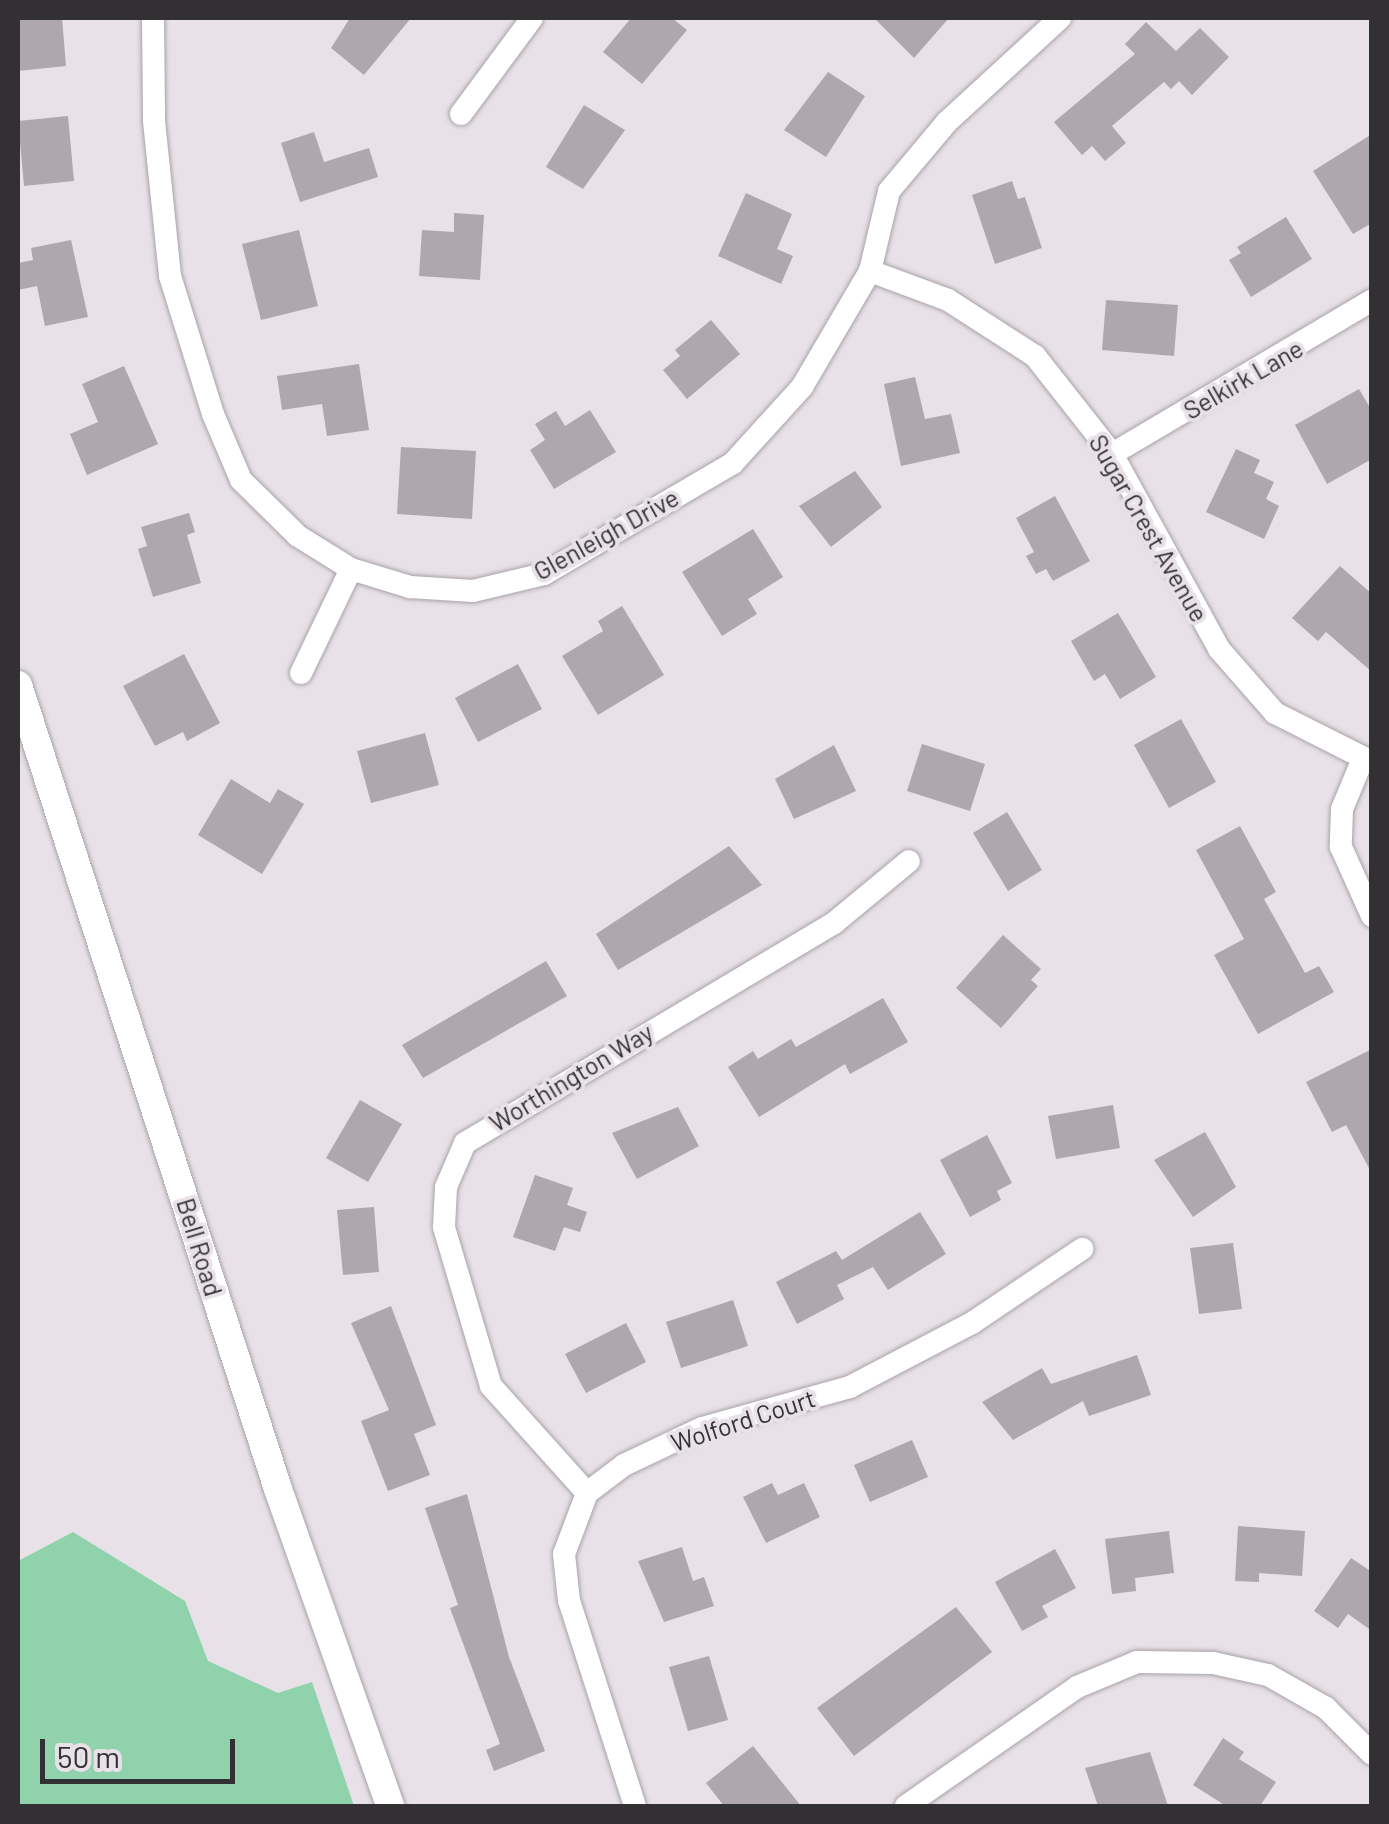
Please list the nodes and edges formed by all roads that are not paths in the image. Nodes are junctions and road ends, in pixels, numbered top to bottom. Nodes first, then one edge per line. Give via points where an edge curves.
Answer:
1 (153, 18) edge
2 (532, 18) edge
3 (1060, 18) edge
4 (461, 114) dead end
5 (870, 271) junction
6 (1372, 300) edge
7 (1112, 454) junction
8 (352, 569) junction
9 (301, 673) dead end
10 (18, 685) edge
11 (1366, 761) edge
12 (908, 861) dead end
13 (1372, 916) edge
14 (1082, 1249) dead end
15 (587, 1494) junction
16 (1372, 1754) edge
17 (390, 1806) edge
18 (635, 1806) edge
19 (906, 1806) edge

1 - 8 street, Glenleigh Drive via 154,121 170,276 212,414 241,480 298,536
2 - 4 street
3 - 5 street, Glenleigh Drive via 947,122 890,191
5 - 7 street, Sugar Crest Avenue via 948,300 1035,356
5 - 8 street, Glenleigh Drive via 802,386 733,463 544,574 473,591 410,586
6 - 7 street, Selkirk Lane
7 - 11 street, Sugar Crest Avenue via 1219,649 1274,713
8 - 9 street
10 - 17 street, Bell Road via 278,1490
11 - 13 street via 1342,809 1341,848
12 - 15 street, Worthington Way via 834,923 465,1144 446,1187 444,1227 491,1386
14 - 15 street, Wolford Court via 972,1323 850,1387 702,1428 624,1464
15 - 18 street via 564,1554 569,1601
16 - 19 street via 1326,1708 1268,1675 1213,1663 1137,1662 1077,1687

